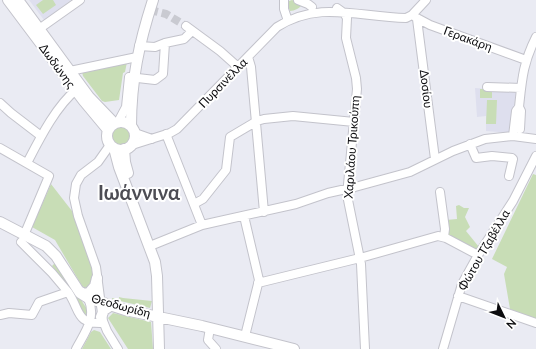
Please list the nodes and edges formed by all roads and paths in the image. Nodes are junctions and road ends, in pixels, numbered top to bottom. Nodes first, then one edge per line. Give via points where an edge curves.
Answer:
1 (8, 0) edge
2 (18, 0) edge
3 (80, 0) edge
4 (153, 0) edge
5 (284, 0) edge
6 (298, 0) edge
7 (426, 0) edge
8 (331, 6) junction
9 (312, 7) junction
10 (415, 17) junction
11 (287, 18) junction
12 (39, 29) junction
13 (536, 37) edge
14 (165, 43) junction
15 (139, 46) junction
16 (137, 57) junction
17 (248, 58) junction
18 (526, 60) junction
19 (238, 68) junction
20 (70, 71) junction
21 (134, 78) junction
22 (487, 87) dead end
23 (521, 88) junction
24 (76, 90) junction
25 (0, 103) edge
26 (520, 107) junction
27 (257, 121) junction
28 (354, 122) junction
29 (113, 125) junction
30 (520, 129) junction
31 (133, 130) junction
32 (166, 134) junction
33 (41, 136) junction
34 (513, 136) junction
35 (536, 136) edge
36 (152, 138) junction
37 (536, 139) edge
38 (470, 144) junction
39 (120, 147) junction
40 (0, 148) edge
41 (536, 156) edge
42 (435, 159) junction
43 (27, 163) junction
44 (533, 172) edge
45 (509, 176) dead end
46 (348, 189) junction
47 (440, 192) dead end
48 (194, 204) junction
49 (264, 212) junction
50 (244, 216) junction
51 (0, 222) edge
52 (202, 225) junction
53 (444, 237) junction
54 (23, 238) junction
55 (152, 244) junction
56 (478, 255) junction
57 (360, 258) junction
58 (97, 278) junction
59 (258, 283) junction
60 (79, 291) junction
61 (68, 292) junction
62 (458, 296) junction
63 (88, 298) junction
64 (105, 304) junction
65 (0, 316) edge
66 (161, 317) junction
67 (102, 320) junction
68 (90, 323) junction
69 (536, 323) edge
70 (210, 328) junction
71 (245, 336) junction
72 (76, 349) edge
73 (118, 349) edge
74 (159, 349) edge
75 (165, 349) edge
76 (216, 349) edge
77 (294, 349) edge
78 (365, 349) edge
79 (443, 349) edge

1 - 24 main road, Δωδώνης
2 - 12 main road, Δωδώνης
3 - 12 street
4 - 15 main road
5 - 11 street
6 - 9 street
7 - 10 street
8 - 9 street
8 - 10 street via 399,17
8 - 28 street, Χαριλάου Τρικούπη via 344,13 347,18 347,40 357,89
9 - 11 street, Πυρσινέλλα
10 - 18 street, Γερακάρη via 430,25
10 - 42 street, Δοσίου
11 - 17 street, Πυρσινέλλα
12 - 20 main road, Δωδώνης
13 - 18 street
14 - 15 street via 155,47
14 - 19 street via 184,39 189,29 220,51
14 - 21 street via 163,74 155,80
15 - 16 main road
16 - 20 street
16 - 21 main road
17 - 19 street, Πυρσινέλλα
17 - 27 street via 252,67
18 - 23 street
19 - 32 street, Πυρσινέλλα via 180,126
20 - 29 main road, Δωδώνης
21 - 29 street via 129,77 126,107
21 - 31 main road via 131,108
22 - 23 street
23 - 26 street
24 - 29 main road, Δωδώνης
24 - 33 street via 65,100
25 - 33 street
26 - 30 street
26 - 34 street via 516,111
27 - 28 street via 292,116
27 - 48 street via 230,137 226,170 203,198
27 - 49 street
28 - 46 street, Χαριλάου Τρικούπη
29 - 31 main road via 126,123
29 - 39 main road via 106,137
30 - 34 street
30 - 35 street
31 - 36 street
31 - 39 main road via 134,139
32 - 36 street, Πυρσινέλλα
32 - 48 street
33 - 43 street
34 - 37 street
34 - 38 street via 488,138
36 - 39 street, Πυρσινέλλα
38 - 42 street
38 - 45 street via 476,158 512,158
39 - 55 main road via 119,167
39 - 58 street via 81,175 74,194 76,209 94,259
40 - 43 street
41 - 44 street, Φώτου Τζαβέλλα
42 - 46 street via 410,172
43 - 54 street via 49,177
44 - 56 street, Φώτου Τζαβέλλα
46 - 49 street
46 - 57 street, Χαριλάου Τρικούπη via 348,204
47 - 53 street
48 - 52 street
49 - 50 street
50 - 52 street
50 - 59 street
51 - 54 main road, Θεοδωρίδη
52 - 55 street
53 - 56 street
53 - 57 street via 436,236
54 - 60 main road, Θεοδωρίδη via 43,243 51,250
54 - 61 street
55 - 66 main road via 160,256 162,269
56 - 62 street, Φώτου Τζαβέλλα
57 - 59 street
57 - 78 street, Χαριλάου Τρικούπη via 363,274
58 - 60 main road via 89,293
58 - 64 street
59 - 71 street
60 - 63 main road, Θεοδωρίδη
61 - 65 street via 39,302 32,314 9,313
61 - 68 street via 78,314
62 - 69 street
62 - 79 street, Φώτου Τζαβέλλα
63 - 64 main road, Θεοδωρίδη
63 - 68 street via 92,311
64 - 66 main road, Θεοδωρίδη
64 - 67 main road
66 - 70 main road, Θεοδωρίδη
66 - 74 main road
66 - 75 main road
67 - 68 street
67 - 73 street
68 - 72 street
70 - 71 main road, Θεοδωρίδη
70 - 76 street via 208,340
71 - 77 main road, Θεοδωρίδη

